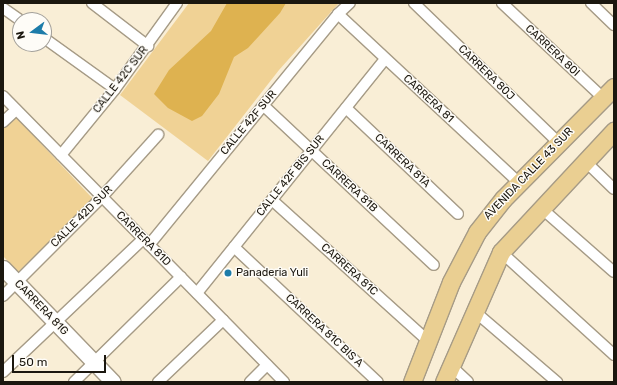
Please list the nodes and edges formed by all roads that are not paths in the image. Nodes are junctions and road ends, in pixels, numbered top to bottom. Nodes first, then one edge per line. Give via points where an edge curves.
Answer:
1 (92, 3) edge
2 (177, 3) edge
3 (350, 3) edge
4 (414, 3) edge
5 (502, 3) edge
6 (591, 3) edge
7 (3, 8) edge
8 (12, 14) edge
9 (338, 14) junction
10 (614, 25) edge
11 (52, 44) edge
12 (148, 46) junction
13 (385, 59) junction
14 (115, 89) junction
15 (608, 92) edge
16 (3, 96) edge
17 (265, 107) junction
18 (346, 108) junction
19 (16, 110) junction
20 (3, 122) edge
21 (614, 131) edge
22 (158, 135) dead end
23 (559, 143) junction
24 (311, 151) junction
25 (61, 155) junction
26 (585, 161) junction
27 (519, 183) junction
28 (614, 189) edge
29 (102, 197) junction
30 (272, 200) junction
31 (540, 207) junction
32 (458, 214) dead end
33 (146, 242) junction
34 (234, 247) junction
35 (501, 252) junction
36 (434, 265) dead end
37 (3, 268) edge
38 (614, 272) edge
39 (181, 277) junction
40 (16, 282) junction
41 (197, 293) junction
42 (3, 296) edge
43 (473, 310) junction
44 (223, 320) junction
45 (56, 323) junction
46 (426, 339) junction
47 (614, 355) edge
48 (94, 362) junction
49 (267, 365) junction
50 (3, 372) edge
51 (448, 374) edge
52 (74, 382) edge
53 (113, 382) edge
54 (158, 382) edge
55 (250, 382) edge
56 (284, 382) edge
57 (378, 382) edge
58 (412, 382) edge
59 (468, 382) edge
60 (557, 382) edge

1 - 12 street
2 - 12 street, CALLE 42C SUR
3 - 9 street, CALLE 42F SUR
4 - 23 street, CARRERA 80J
5 - 15 street, CARRERA 80I
6 - 10 street
7 - 8 street
9 - 13 street, CARRERA 81
9 - 17 street, CALLE 42F SUR
11 - 14 street
12 - 14 street, CALLE 42C SUR
13 - 18 street, CALLE 42F BIS SUR
13 - 27 street, CARRERA 81
14 - 25 street, CALLE 42C SUR
15 - 23 main road, AVENIDA CALLE 43 SUR
16 - 19 street, CARRERA 81D
17 - 24 street, CARRERA 81B
17 - 33 street, CALLE 42F SUR
18 - 24 street, CALLE 42F BIS SUR
18 - 32 street, CARRERA 81A
19 - 20 street
19 - 25 street, CARRERA 81D
21 - 26 main road
22 - 29 street, CALLE 42D SUR
23 - 27 main road, AVENIDA CALLE 43 SUR
24 - 30 street, CALLE 42F BIS SUR
24 - 36 street, CARRERA 81B
25 - 29 street, CARRERA 81D
26 - 28 street
26 - 31 main road
27 - 46 main road, AVENIDA CALLE 43 SUR via 477,232
29 - 33 street, CARRERA 81D
29 - 40 street, CALLE 42D SUR
30 - 34 street, CALLE 42F BIS SUR
30 - 46 street, CARRERA 81C
31 - 35 main road
31 - 38 street
33 - 39 street, CARRERA 81D
33 - 45 street, CALLE 42F SUR
34 - 41 street, CALLE 42F BIS SUR
34 - 57 street, CARRERA 81C BIS A
35 - 43 main road
35 - 47 street
37 - 40 street, CARRERA 81G
39 - 41 street, CARRERA 81D
39 - 48 street
40 - 42 street, CALLE 42D SUR
40 - 45 street, CARRERA 81G
41 - 44 street, CARRERA 81D
43 - 51 main road
43 - 60 street
44 - 49 street, CARRERA 81D
44 - 54 street
45 - 48 street, CARRERA 81G
45 - 50 street, CALLE 42F SUR
46 - 58 main road, AVENIDA CALLE 43 SUR
48 - 52 street
48 - 53 street, CARRERA 81G
49 - 55 street
49 - 56 street, CARRERA 81D
51 - 59 street

